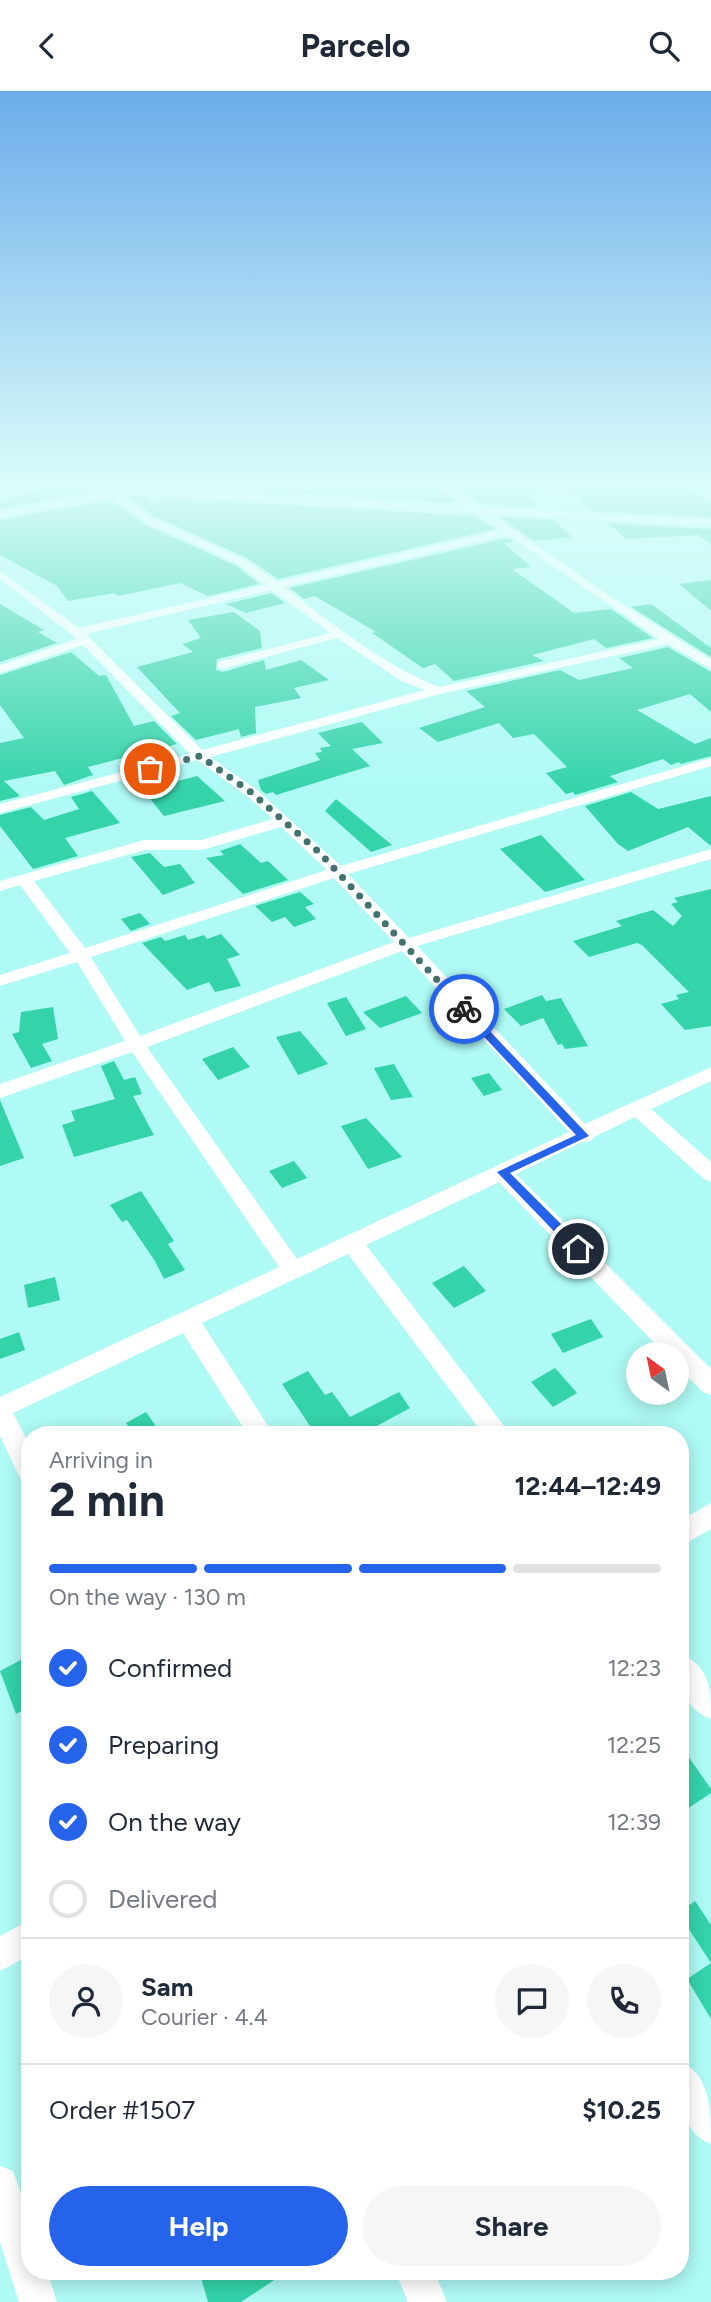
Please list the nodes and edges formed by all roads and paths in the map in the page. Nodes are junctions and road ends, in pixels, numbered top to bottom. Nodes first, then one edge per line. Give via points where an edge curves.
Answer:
1 (15, 585) edge
2 (278, 585) edge
3 (585, 585) edge
4 (274, 586) junction
5 (338, 634) junction
6 (81, 636) junction
7 (671, 640) junction
8 (222, 665) dead end
9 (711, 665) edge
10 (0, 669) edge
11 (438, 691) junction
12 (200, 756) junction
13 (711, 762) edge
14 (0, 809) edge
15 (284, 821) junction
16 (711, 854) edge
17 (337, 871) junction
18 (24, 879) junction
19 (0, 886) edge
20 (403, 945) junction
21 (81, 955) junction
22 (0, 981) edge
23 (136, 1044) junction
24 (711, 1073) edge
25 (0, 1091) edge
26 (637, 1108) junction
27 (584, 1136) junction
28 (502, 1172) junction
29 (711, 1174) edge
30 (352, 1243) junction
31 (292, 1269) junction
32 (188, 1321) junction
33 (711, 1385) edge
34 (0, 1410) edge
35 (256, 1426) edge
36 (492, 1426) edge
37 (21, 1453) edge
38 (711, 1515) edge
39 (689, 1529) edge
40 (689, 1678) edge
41 (711, 1705) edge
42 (21, 1942) edge
43 (0, 1955) edge
44 (689, 2092) edge
45 (711, 2126) edge
46 (0, 2184) edge
47 (21, 2249) edge
48 (31, 2280) edge
49 (418, 2280) edge
50 (38, 2302) edge
51 (428, 2302) edge

1 - 6 street
2 - 4 street
3 - 7 street
4 - 5 street
4 - 6 street
5 - 8 street
5 - 11 street via 406,678
6 - 10 street
6 - 12 street
7 - 9 street
7 - 11 street
11 - 12 street
12 - 14 street
12 - 15 street
13 - 17 street
15 - 17 street
15 - 18 street via 202,845 144,845
16 - 20 street
17 - 20 street
17 - 21 street
18 - 19 street
18 - 21 street
20 - 23 street
20 - 27 street
21 - 22 street
21 - 23 street
23 - 25 street
23 - 31 street
24 - 26 street
26 - 27 street
26 - 29 street
27 - 28 street
28 - 30 street
28 - 33 street
30 - 31 street
30 - 36 street
31 - 32 street
32 - 34 street
32 - 35 street
34 - 37 street
38 - 39 street
40 - 41 street
42 - 43 street
44 - 45 street
46 - 47 street
48 - 50 street
49 - 51 street

